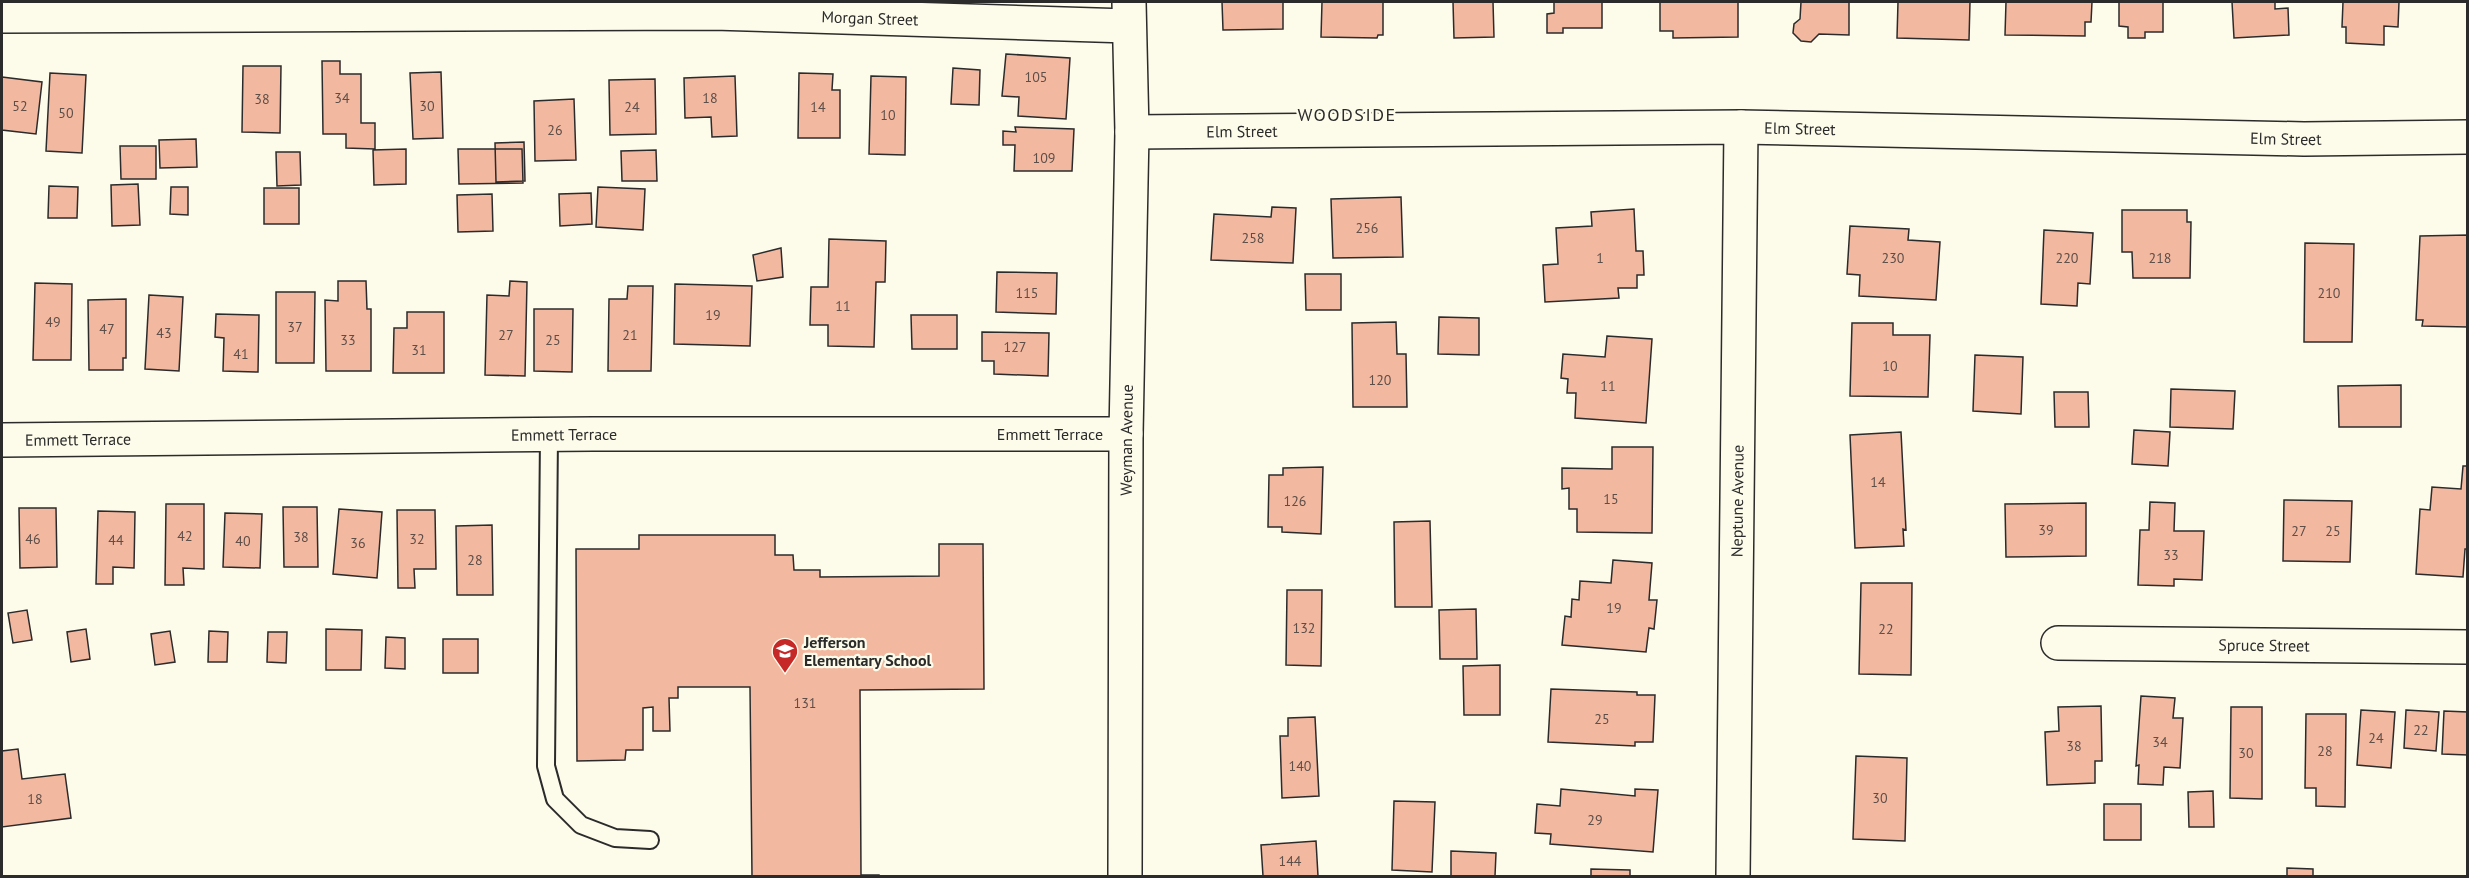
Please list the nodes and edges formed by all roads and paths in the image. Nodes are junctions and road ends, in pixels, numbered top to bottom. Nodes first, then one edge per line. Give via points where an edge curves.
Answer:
1 (1128, 14) edge
2 (2, 16) edge
3 (1741, 127) junction
4 (1132, 132) junction
5 (2468, 137) edge
6 (1126, 434) junction
7 (549, 435) junction
8 (2, 440) edge
9 (2058, 643) dead end
10 (2468, 646) edge
11 (650, 840) dead end
12 (1125, 876) edge
13 (1732, 876) edge

1 - 2 street, Morgan Street
1 - 4 street, Weyman Avenue
3 - 4 street, Elm Street
3 - 5 street, Elm Street via 2304,139
3 - 13 street, Neptune Avenue
4 - 6 street, Weyman Avenue
6 - 7 street, Emmett Terrace
6 - 12 street, Weyman Avenue
7 - 8 street, Emmett Terrace
7 - 11 lane via 546,766 555,799 581,825 615,838
9 - 10 street, Spruce Street

